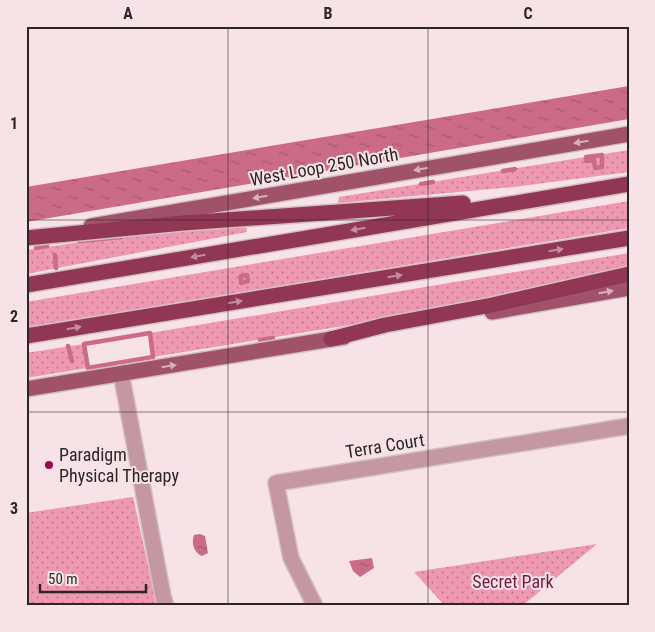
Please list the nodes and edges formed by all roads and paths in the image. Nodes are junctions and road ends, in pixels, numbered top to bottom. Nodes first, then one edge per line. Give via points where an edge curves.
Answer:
1 (629, 134) edge
2 (629, 184) edge
3 (596, 189) junction
4 (26, 237) edge
5 (629, 238) edge
6 (629, 274) edge
7 (26, 285) edge
8 (629, 288) edge
9 (26, 336) edge
10 (331, 339) junction
11 (121, 374) junction
12 (26, 389) edge
13 (629, 426) edge
14 (166, 606) edge
15 (315, 606) edge

1 -> 4 main road, West Loop 250 North
2 - 3 highway
3 - 4 highway via 456,204
3 -> 7 highway
9 -> 5 highway
6 - 10 highway
10 -> 8 main road
11 -> 10 main road
11 - 12 main road
11 - 14 street
13 - 15 street, Terra Court via 276,483 291,558

